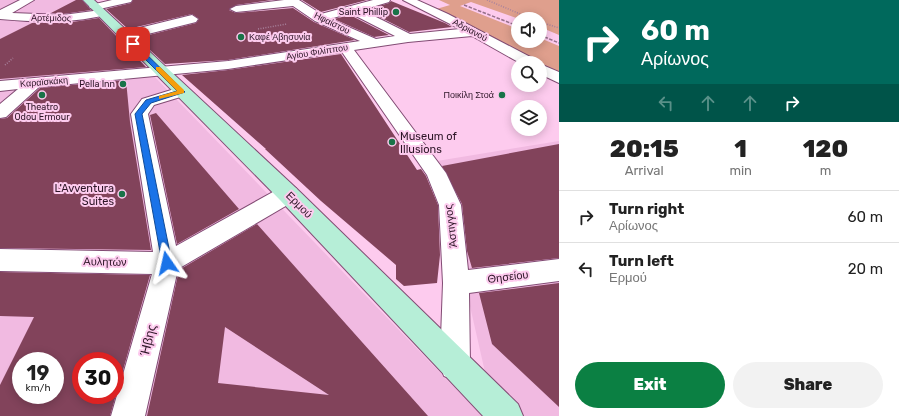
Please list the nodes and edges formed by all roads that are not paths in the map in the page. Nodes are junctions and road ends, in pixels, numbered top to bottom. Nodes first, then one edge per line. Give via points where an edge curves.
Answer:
1 (24, 0) edge
2 (127, 0) edge
3 (385, 0) edge
4 (408, 0) edge
5 (293, 1) edge
6 (94, 7) edge
7 (236, 9) dead end
8 (351, 10) junction
9 (0, 14) edge
10 (319, 18) junction
11 (192, 19) dead end
12 (474, 32) junction
13 (124, 36) junction
14 (408, 38) junction
15 (375, 43) junction
16 (346, 48) junction
17 (518, 56) edge
18 (159, 70) junction
19 (547, 72) edge
20 (559, 78) edge
21 (33, 84) junction
22 (0, 86) edge
23 (181, 92) junction
24 (0, 113) edge
25 (288, 194) junction
26 (0, 260) edge
27 (167, 263) junction
28 (559, 270) edge
29 (456, 283) junction
30 (455, 364) junction
31 (128, 416) edge
32 (506, 416) edge

1 - 9 street
2 - 6 street, Αρτέμιδος
3 - 8 street
4 - 12 street, Αδριανού
5 - 7 street
5 - 10 street, Ηφαίστου
6 - 9 street, Αρτέμιδος via 81,17 48,19
6 - 13 street, Ερμού
8 - 10 street
8 - 14 street
10 - 15 street, Ηφαίστου
11 - 13 street
12 - 14 street, Αγίου Φιλίππου
12 - 17 street, Αδριανού
13 - 18 street, Ερμού
14 - 15 street, Αγίου Φιλίππου
15 - 16 street, Αγίου Φιλίππου
16 - 18 street, Αγίου Φιλίππου via 228,65
16 - 29 street, Άστιγγος via 436,173 450,205
18 - 21 street, Καραϊσκάκη
18 - 23 street, Ερμού
19 - 20 street
21 - 22 street, Καραϊσκάκη
21 - 24 street
23 - 25 street, Ερμού
23 - 27 street via 148,102 139,114
25 - 27 street
25 - 30 street, Ερμού
26 - 27 street, Αυλητών
27 - 31 street, Ήβης
28 - 29 street, Θησείου
29 - 30 street, Άστιγγος
30 - 32 street, Ερμού

